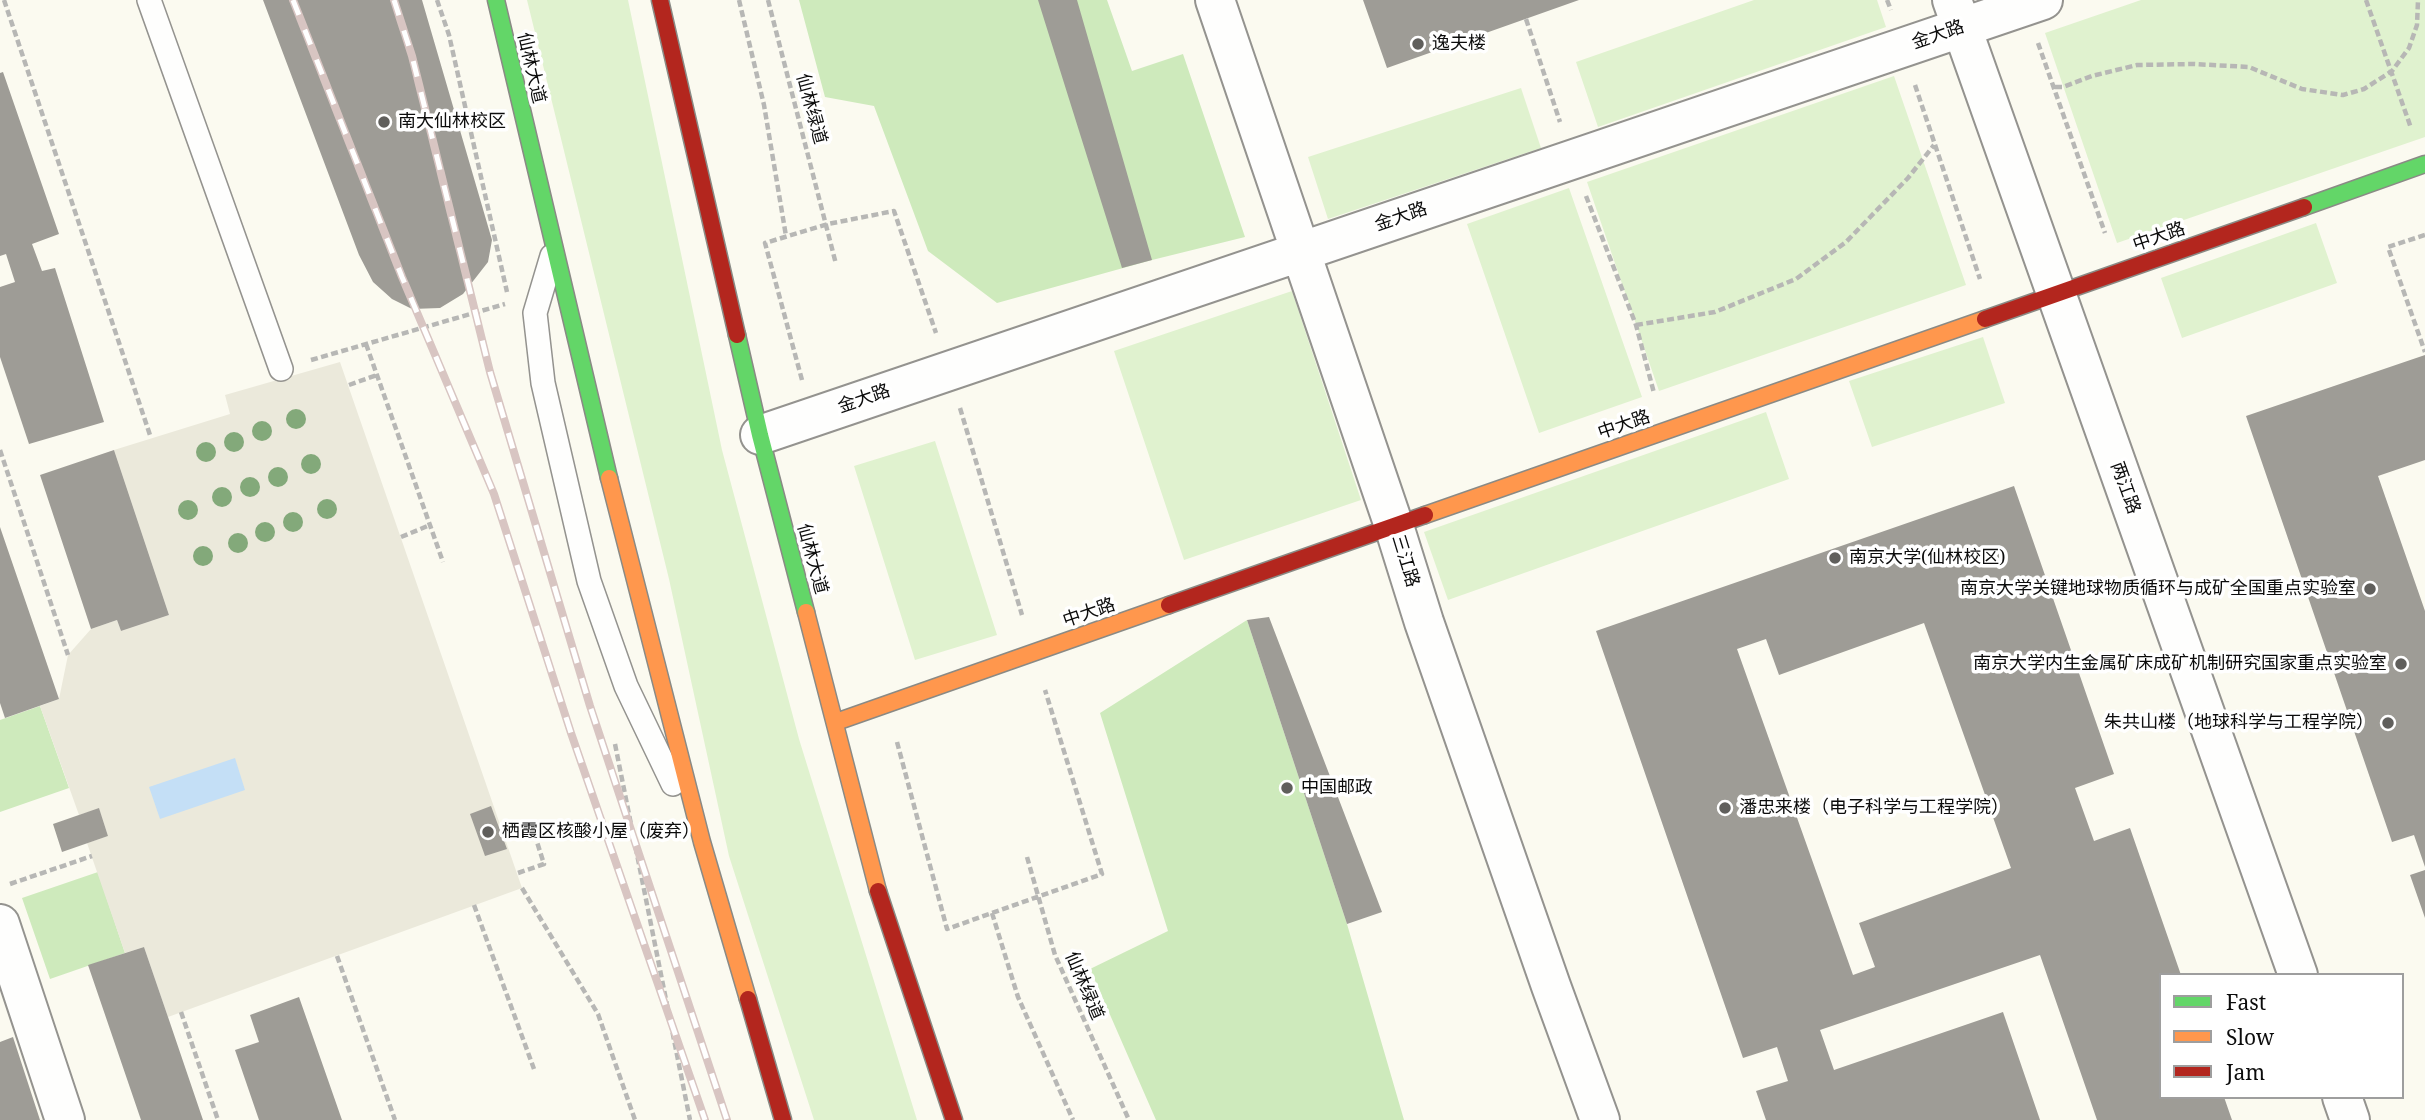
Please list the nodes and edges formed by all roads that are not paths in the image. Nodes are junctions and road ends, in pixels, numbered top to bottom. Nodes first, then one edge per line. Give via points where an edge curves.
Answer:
1 (149, 0) edge
2 (496, 0) edge
3 (660, 0) edge
4 (1214, 0) edge
5 (2033, 3) edge
6 (1957, 14) edge
7 (2424, 164) edge
8 (554, 250) junction
9 (1300, 251) junction
10 (2056, 294) junction
11 (281, 369) road end
12 (760, 435) junction
13 (1394, 526) junction
14 (836, 722) junction
15 (702, 842) junction
16 (0, 924) edge
17 (2297, 973) edge
18 (12, 1000) edge
19 (930, 1047) junction
20 (2343, 1099) edge
21 (65, 1120) edge
22 (783, 1120) edge
23 (954, 1120) edge
24 (972, 1120) edge
25 (1600, 1120) edge
26 (2350, 1120) edge

1 - 11 lane
2 - 8 main road, 仙林大道
3 - 12 main road, 仙林大道
4 - 9 street, 三江路
5 - 6 street, 金大路
6 - 9 street, 金大路 via 1903,47
6 - 10 street, 两江路
7 - 10 main road, 中大路
8 - 15 main road, 仙林大道
8 - 15 lane via 535,313 543,383 589,581 626,686
9 - 12 street, 金大路
9 - 13 street, 三江路
10 - 13 main road, 中大路
10 - 17 street, 两江路
12 - 14 main road, 仙林大道
13 - 14 main road, 中大路
13 - 25 street, 三江路
14 - 19 main road, 仙林大道 via 880,898
15 - 22 main road, 仙林大道
16 - 18 street
18 - 21 street
19 - 23 main road, 仙林大道
19 - 24 lane
20 - 26 street

